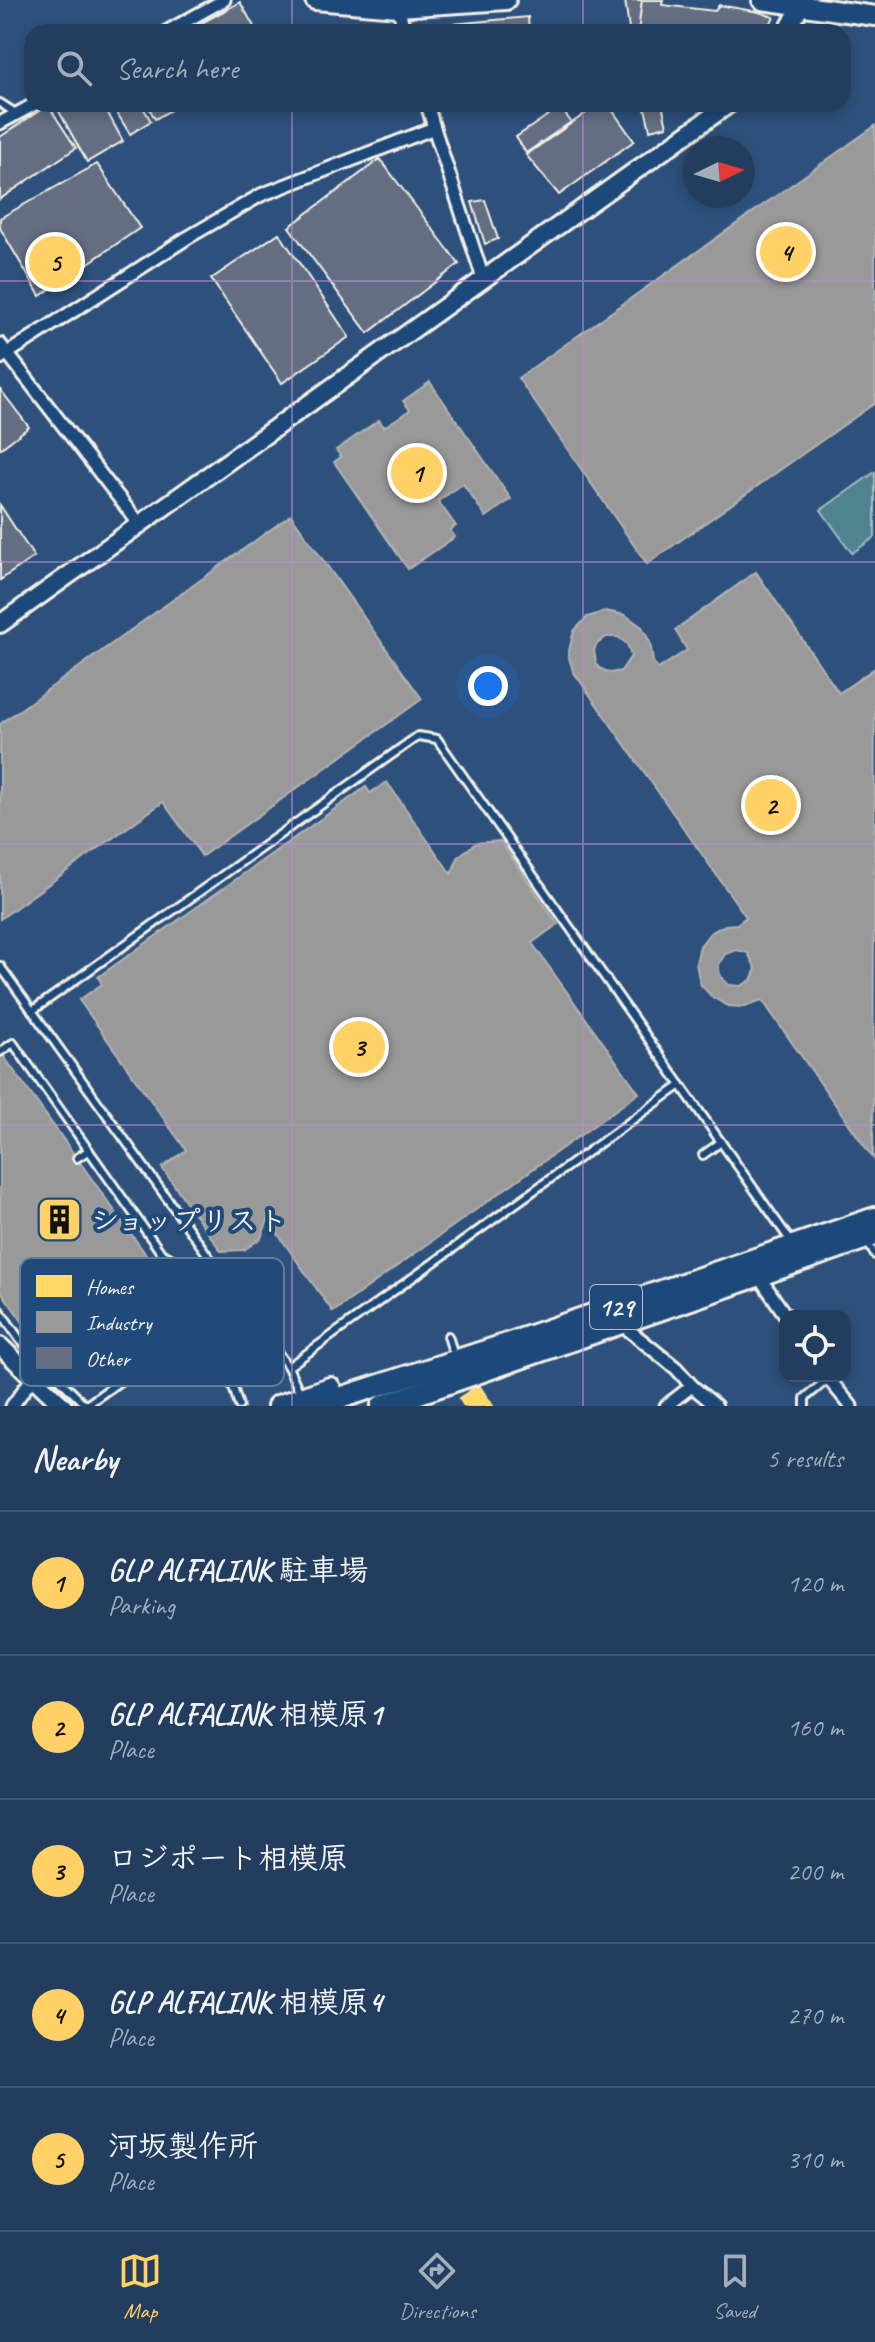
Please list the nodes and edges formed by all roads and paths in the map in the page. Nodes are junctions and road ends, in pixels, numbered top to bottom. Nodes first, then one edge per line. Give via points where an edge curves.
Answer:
1 (224, 0) edge
2 (315, 0) edge
3 (506, 0) edge
4 (762, 0) edge
5 (378, 3) edge
6 (803, 3) edge
7 (398, 7) junction
8 (875, 16) edge
9 (180, 24) edge
10 (403, 24) edge
11 (791, 24) edge
12 (0, 103) edge
13 (24, 110) edge
14 (429, 112) edge
15 (718, 112) edge
16 (17, 114) junction
17 (0, 123) edge
18 (434, 128) junction
19 (484, 281) junction
20 (2, 352) edge
21 (140, 525) junction
22 (0, 624) edge
23 (0, 966) edge
24 (32, 1011) junction
25 (0, 1052) edge
26 (681, 1085) junction
27 (721, 1142) junction
28 (89, 1150) junction
29 (703, 1155) dead end
30 (77, 1158) dead end
31 (875, 1218) edge
32 (872, 1243) edge
33 (794, 1246) junction
34 (162, 1254) junction
35 (163, 1258) edge
36 (173, 1258) edge
37 (210, 1258) edge
38 (758, 1275) junction
39 (782, 1310) edge
40 (0, 1311) edge
41 (620, 1322) junction
42 (20, 1340) edge
43 (504, 1345) junction
44 (0, 1346) edge
45 (284, 1361) edge
46 (20, 1364) edge
47 (288, 1367) junction
48 (462, 1377) junction
49 (823, 1382) edge
50 (830, 1382) edge
51 (27, 1386) edge
52 (44, 1386) edge
53 (66, 1386) edge
54 (113, 1386) edge
55 (232, 1386) edge
56 (692, 1386) junction
57 (308, 1402) edge
58 (12, 1406) edge
59 (63, 1406) edge
60 (239, 1406) edge
61 (278, 1406) edge
62 (382, 1406) edge
63 (413, 1406) edge
64 (666, 1406) edge
65 (716, 1406) edge
66 (805, 1406) edge
67 (851, 1406) edge

1 - 9 street
2 - 5 main road
3 - 7 main road
4 - 6 main road
5 - 7 main road
6 - 8 main road
6 - 11 street
7 - 10 street
12 - 16 lane
13 - 16 street
14 - 18 street
15 - 19 street
16 - 17 street
18 - 19 street
18 - 20 street via 261,195
19 - 21 street
20 - 21 street
21 - 22 street
23 - 24 lane
24 - 26 lane via 418,736 437,739
24 - 37 lane
25 - 28 lane via 13,1043
26 - 27 lane
26 - 47 lane
27 - 29 lane
27 - 33 lane
28 - 30 lane
28 - 34 lane
31 - 33 highway, 129
32 - 38 highway, 129
33 - 43 highway, 129
34 - 35 lane
34 - 36 lane
38 - 39 street
38 - 41 highway, 129
40 - 42 lane
41 - 48 highway, 129
41 - 56 street
43 - 57 highway, 129
43 - 57 highway via 450,1343
44 - 46 street
45 - 47 lane
47 - 57 lane
48 - 62 highway, 129
48 - 63 highway
49 - 66 lane via 805,1398
50 - 67 street
51 - 58 street
52 - 59 street
53 - 54 lane via 84,1404
55 - 60 lane
56 - 64 street
56 - 65 street
57 - 61 highway

